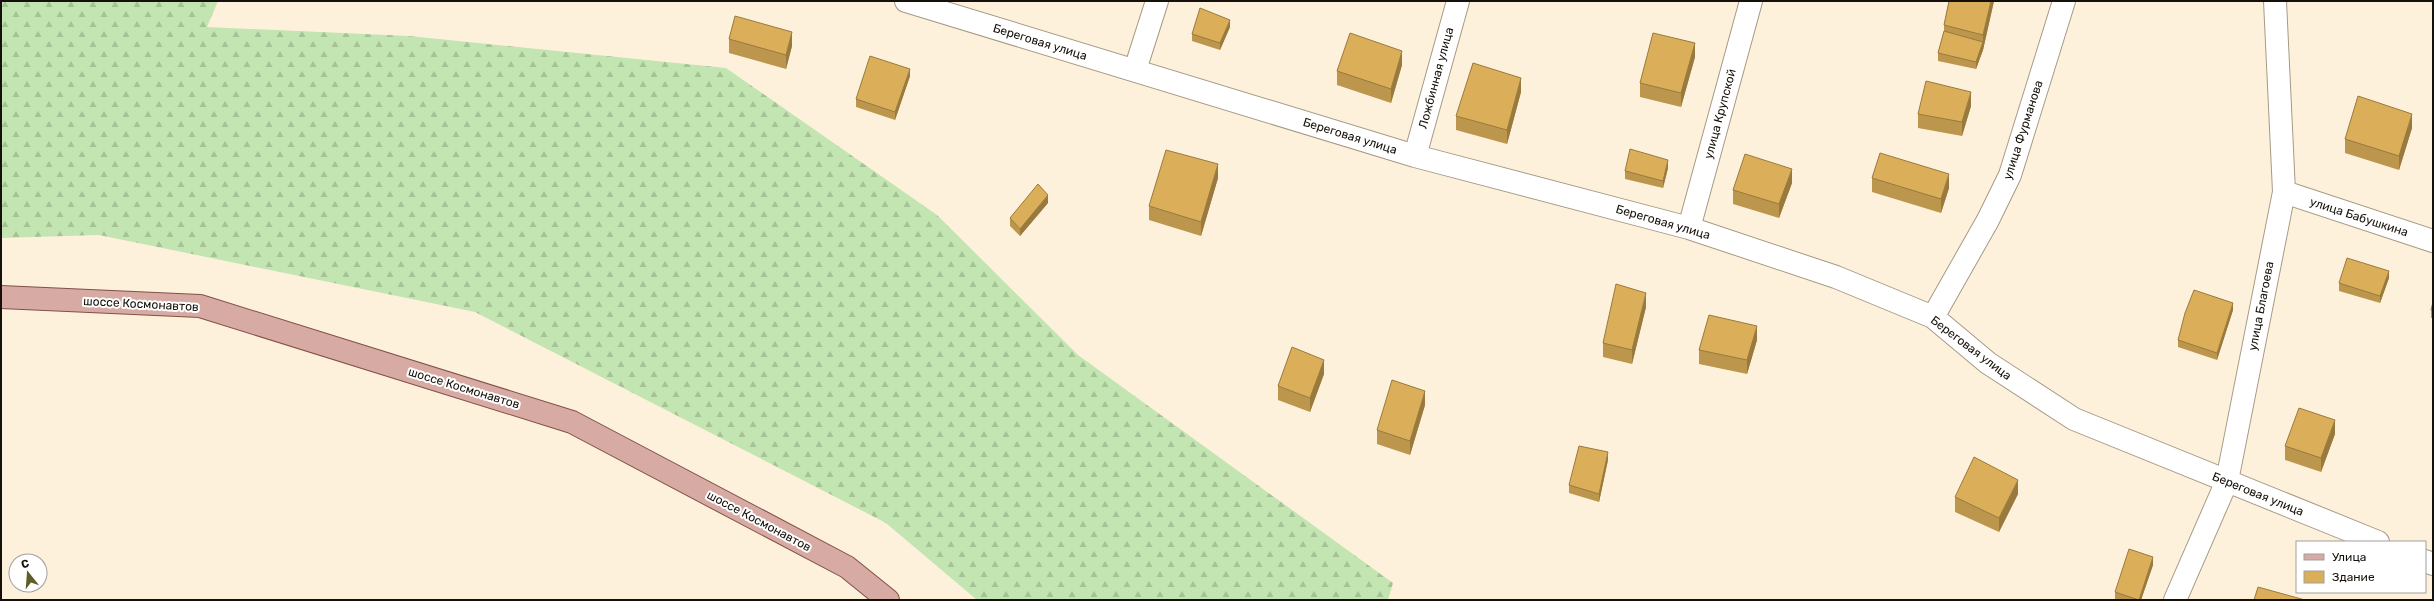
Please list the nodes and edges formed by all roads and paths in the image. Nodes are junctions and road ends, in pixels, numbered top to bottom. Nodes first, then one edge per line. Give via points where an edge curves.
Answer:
1 (906, 1) edge
2 (1157, 1) edge
3 (1458, 1) edge
4 (1751, 1) edge
5 (2064, 1) edge
6 (2275, 1) edge
7 (1135, 70) junction
8 (1415, 156) junction
9 (2284, 192) junction
10 (1689, 228) junction
11 (2433, 241) edge
12 (1, 297) edge
13 (1933, 316) junction
14 (2227, 481) junction
15 (2376, 541) edge
16 (888, 600) edge
17 (2175, 600) edge

1 - 7 street, Береговая улица
2 - 7 street
3 - 8 street, Ложбинная улица
4 - 10 street, улица Крупской
5 - 13 street, улица Фурманова via 2010,175 1988,220
6 - 9 street, улица Благоева
7 - 8 street, Береговая улица
8 - 10 street, Береговая улица
9 - 11 street, улица Бабушкина
9 - 14 street, улица Благоева
10 - 13 street, Береговая улица via 1836,277
12 - 16 main road, шоссе Космонавтов via 200,306 572,422 847,567
13 - 14 street, Береговая улица via 1988,363 2074,419
14 - 15 street, Береговая улица
14 - 17 street, улица Благоева

